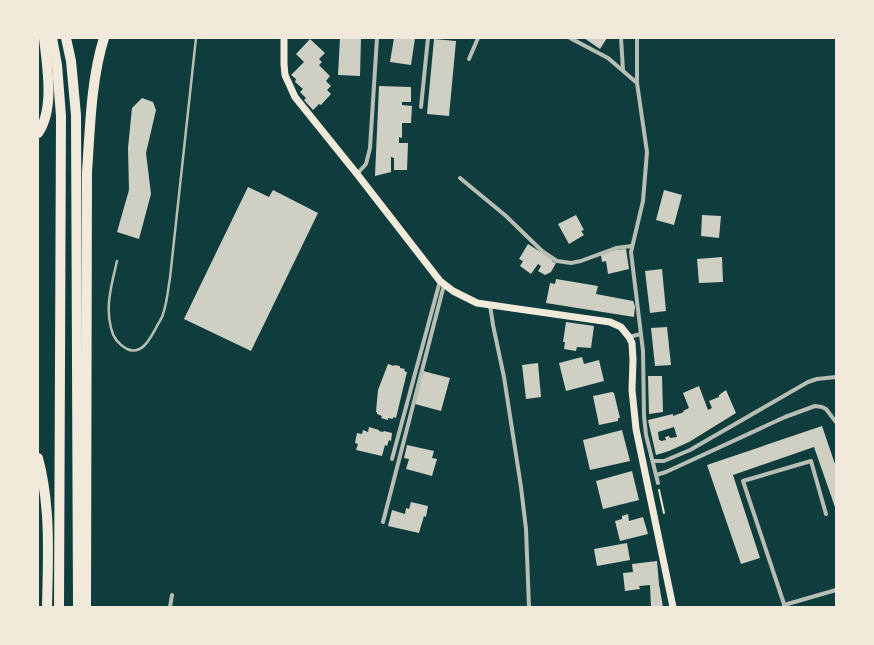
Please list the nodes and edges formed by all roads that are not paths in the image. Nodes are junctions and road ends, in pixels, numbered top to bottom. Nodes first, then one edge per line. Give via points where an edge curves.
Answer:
1 (44, 38) edge
2 (52, 38) edge
3 (66, 38) edge
4 (104, 38) edge
5 (196, 38) edge
6 (284, 38) edge
7 (377, 38) edge
8 (428, 38) edge
9 (478, 38) edge
10 (570, 38) edge
11 (621, 38) edge
12 (637, 38) edge
13 (469, 60) dead end
14 (623, 70) junction
15 (637, 82) junction
16 (420, 107) dead end
17 (38, 133) edge
18 (357, 174) junction
19 (460, 178) dead end
20 (632, 246) junction
21 (117, 262) dead end
22 (442, 283) junction
23 (490, 304) junction
24 (641, 334) junction
25 (629, 337) junction
26 (836, 377) edge
27 (836, 422) edge
28 (38, 458) edge
29 (392, 459) dead end
30 (653, 461) junction
31 (656, 475) junction
32 (658, 483) dead end
33 (826, 514) dead end
34 (383, 522) dead end
35 (836, 590) edge
36 (172, 595) dead end
37 (784, 606) edge
38 (47, 607) edge
39 (60, 607) edge
40 (78, 607) edge
41 (86, 607) edge
42 (170, 607) edge
43 (529, 607) edge
44 (673, 607) edge

1 - 17 highway via 48,66 48,99
2 - 39 highway via 61,116
3 - 40 highway via 76,115
4 - 41 highway via 100,48 90,124 88,172
5 - 21 lane via 170,278 163,314 148,343 135,350 129,350 119,343 110,327 110,291
6 - 18 main road via 285,74 295,98
7 - 18 street via 370,148 366,164
8 - 16 street
9 - 13 street
10 - 14 street via 608,58
11 - 14 street
12 - 15 street
14 - 15 street
15 - 20 street via 647,152 643,201
18 - 22 main road
19 - 20 street via 506,216 542,251 557,261 581,261 616,248
20 - 24 street
22 - 23 main road via 477,303
22 - 29 street
22 - 34 street
23 - 25 main road via 610,322 621,327
23 - 43 street via 521,487 526,529
24 - 25 street
24 - 30 street via 644,416
25 - 44 main road via 633,355 632,390 636,429
26 - 30 street via 808,382 690,450 664,462
27 - 31 street via 826,409 816,406 785,417
28 - 38 highway via 47,516
30 - 31 street
31 - 32 street
33 - 37 street via 811,460 743,482
35 - 37 street
36 - 42 street

